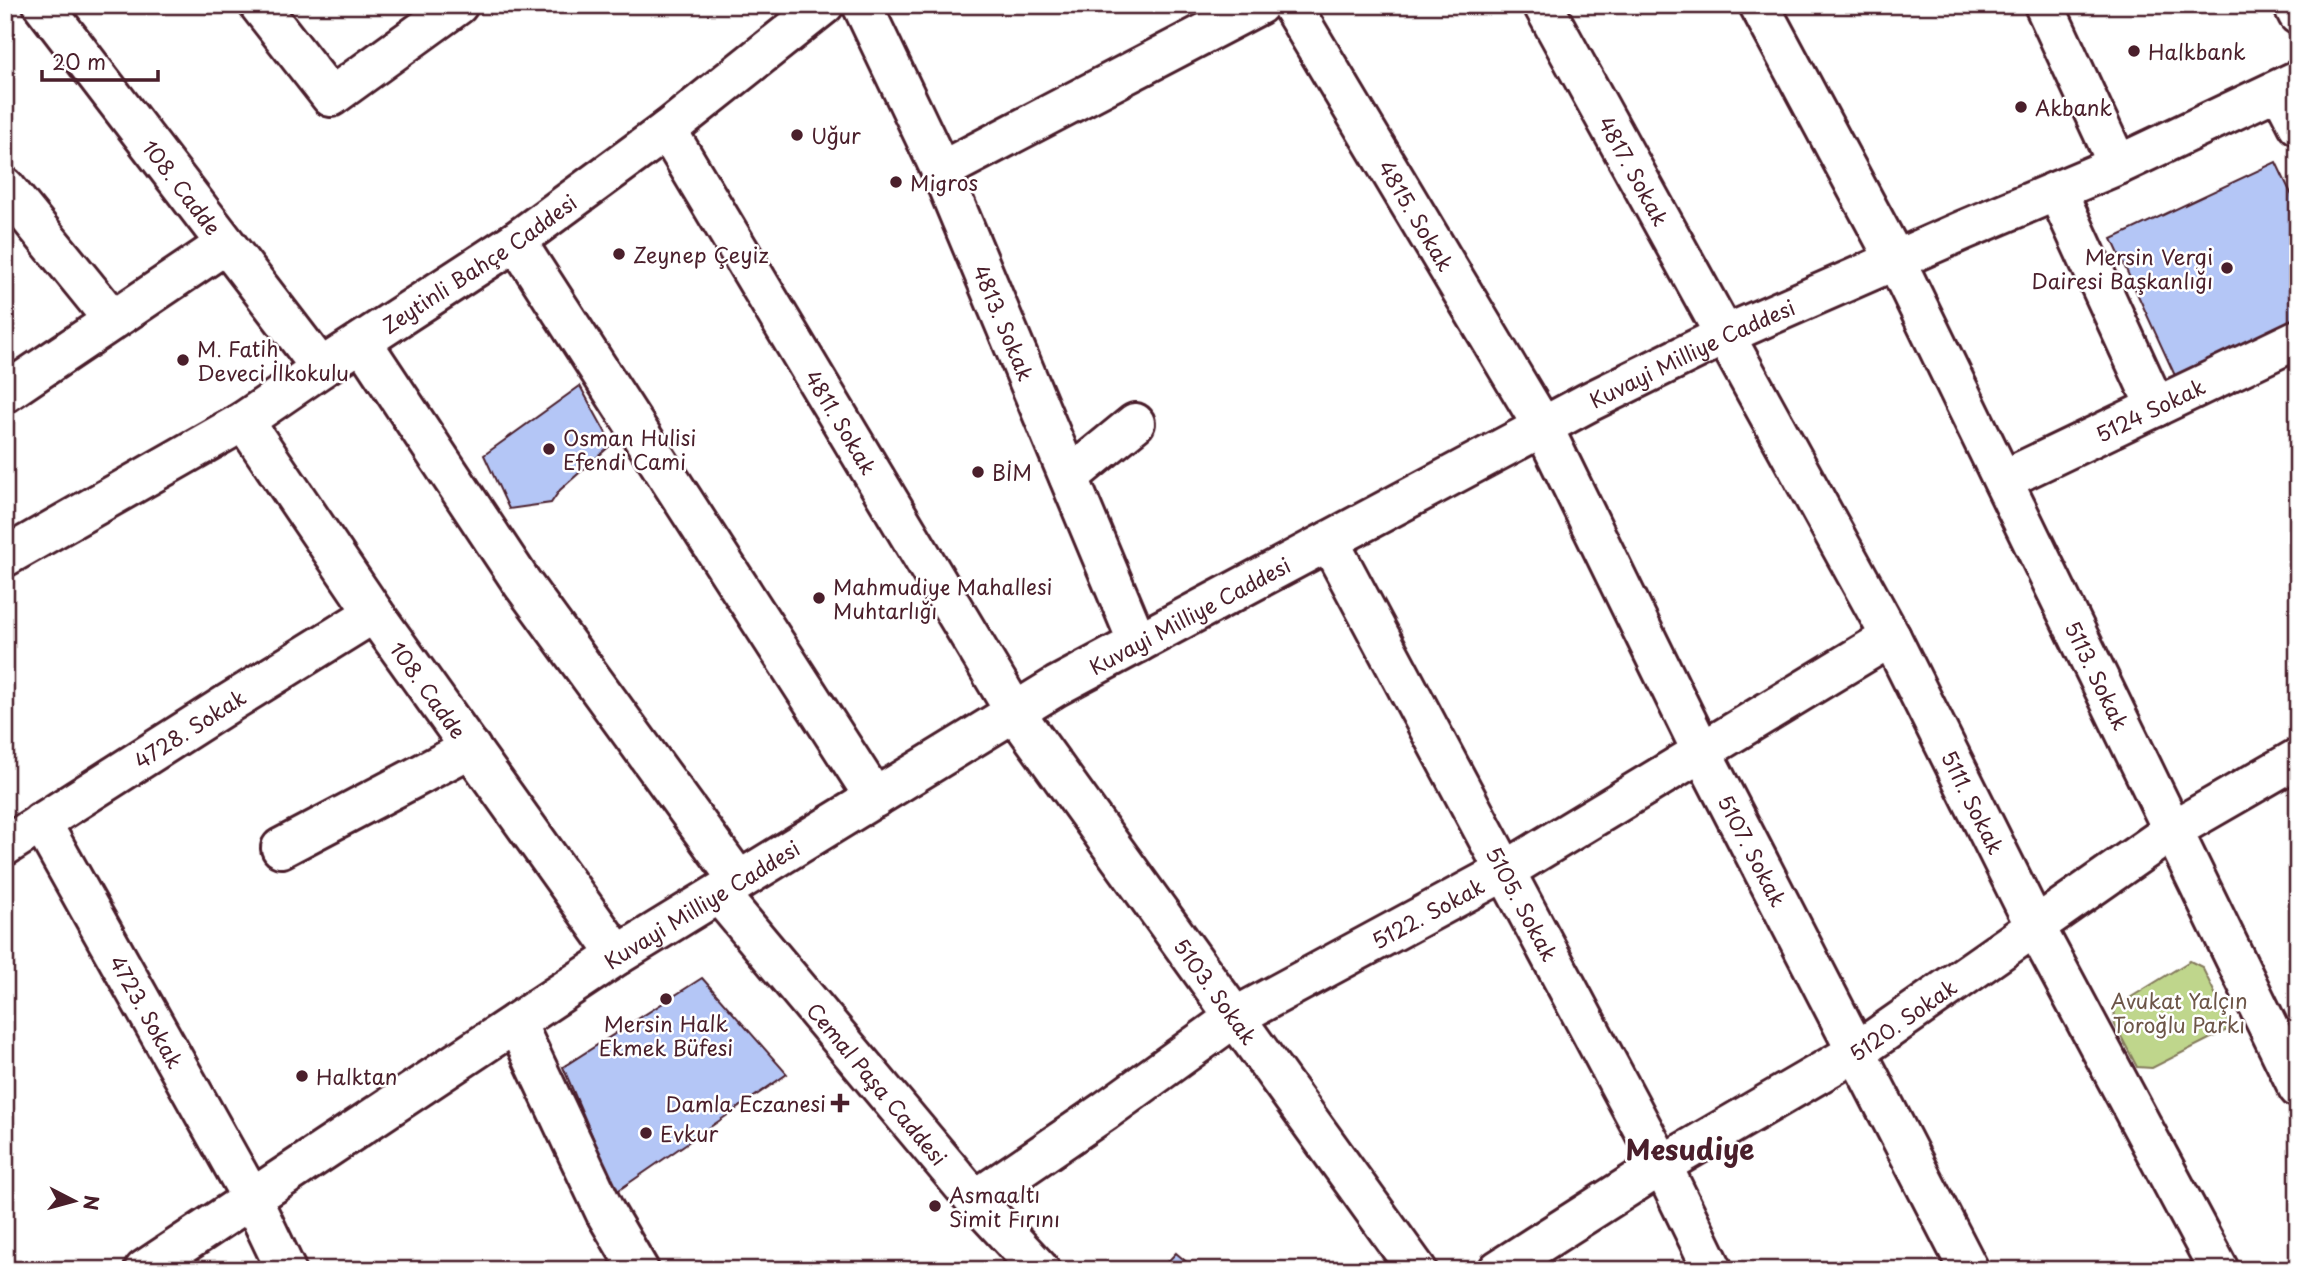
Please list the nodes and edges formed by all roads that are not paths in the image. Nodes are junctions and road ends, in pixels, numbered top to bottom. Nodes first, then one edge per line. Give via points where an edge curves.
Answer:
1 (259, 5) edge
2 (458, 5) edge
3 (824, 5) edge
4 (862, 5) edge
5 (1259, 5) edge
6 (1290, 5) edge
7 (1543, 5) edge
8 (1759, 5) edge
9 (2045, 5) edge
10 (2293, 5) edge
11 (59, 11) edge
12 (2298, 15) edge
13 (2289, 85) edge
14 (2298, 125) edge
15 (667, 130) junction
16 (2118, 165) junction
17 (941, 171) junction
18 (5, 187) edge
19 (2057, 191) junction
20 (516, 242) junction
21 (226, 244) junction
22 (1896, 261) junction
23 (113, 320) junction
24 (1726, 335) junction
25 (2298, 340) edge
26 (362, 342) junction
27 (321, 368) junction
28 (5, 393) edge
29 (2156, 407) junction
30 (244, 421) junction
31 (1135, 423) dead end
32 (1543, 427) junction
33 (1069, 477) junction
34 (2003, 480) junction
35 (1329, 541) junction
36 (5, 557) edge
37 (374, 613) junction
38 (1891, 637) junction
39 (1138, 643) junction
40 (1015, 712) junction
41 (471, 748) junction
42 (1702, 752) junction
43 (2298, 758) edge
44 (875, 798) junction
45 (41, 822) junction
46 (2172, 831) junction
47 (5, 846) edge
48 (281, 848) dead end
49 (1505, 872) junction
50 (729, 888) junction
51 (2036, 928) junction
52 (618, 955) junction
53 (1235, 1017) junction
54 (516, 1023) junction
55 (1856, 1052) junction
56 (2295, 1075) edge
57 (1661, 1165) junction
58 (252, 1199) junction
59 (975, 1200) junction
60 (144, 1270) edge
61 (286, 1270) edge
62 (639, 1270) edge
63 (1040, 1270) edge
64 (1417, 1270) edge
65 (1498, 1270) edge
66 (1713, 1270) edge
67 (1969, 1270) edge
68 (2219, 1270) edge

1 - 2 street via 331,97
3 - 15 street, Zeytinli Bahçe Caddesi
4 - 17 street, 4813. Sokak
5 - 17 street
6 - 32 street, 4815. Sokak
7 - 24 street, 4817. Sokak
8 - 22 street, 5113. Sokak
9 - 16 street
10 - 12 street
11 - 21 street, 108. Cadde
13 - 14 street
13 - 16 street, Kuvayi Milliye Caddesi
15 - 20 street, Zeytinli Bahçe Caddesi
15 - 40 street, 4811. Sokak
16 - 19 street, Kuvayi Milliye Caddesi
17 - 33 street, 4813. Sokak
18 - 23 street
19 - 22 street, Kuvayi Milliye Caddesi
19 - 29 street
20 - 26 street, Zeytinli Bahçe Caddesi
20 - 44 street
21 - 23 street
21 - 27 street, 108. Cadde
22 - 24 street, Kuvayi Milliye Caddesi
22 - 34 street, 5113. Sokak
23 - 28 street
24 - 32 street, Kuvayi Milliye Caddesi
24 - 38 street, 5111. Sokak
25 - 29 street, 5124 Sokak
26 - 27 street, Zeytinli Bahçe Caddesi
26 - 50 street, Cemal Paşa Caddesi
27 - 30 street, Zeytinli Bahçe Caddesi
29 - 34 street, 5124 Sokak
30 - 36 street, Zeytinli Bahçe Caddesi
30 - 37 street, 108. Cadde
31 - 33 street
32 - 35 street, Kuvayi Milliye Caddesi
32 - 42 street, 5107. Sokak
33 - 39 street, 4813. Sokak
34 - 46 street, 5113. Sokak
35 - 39 street, Kuvayi Milliye Caddesi
35 - 49 street, 5105. Sokak
37 - 41 street, 108. Cadde
37 - 45 street, 4728. Sokak
38 - 42 street, 5122. Sokak
38 - 51 street, 5111. Sokak
39 - 40 street, Kuvayi Milliye Caddesi
40 - 44 street, Kuvayi Milliye Caddesi
40 - 53 street, 5103. Sokak
41 - 48 street
41 - 52 street, 108. Cadde
42 - 49 street, 5122. Sokak
42 - 55 street, 5107. Sokak
43 - 46 street, 5120. Sokak
44 - 50 street, Kuvayi Milliye Caddesi
45 - 47 street, 4728. Sokak
45 - 58 street, 4723. Sokak
46 - 51 street, 5120. Sokak
46 - 56 street, 5113. Sokak
49 - 53 street, 5122. Sokak
49 - 57 street, 5105. Sokak
50 - 52 street, Kuvayi Milliye Caddesi
50 - 59 street, Cemal Paşa Caddesi
51 - 55 street, 5120. Sokak
51 - 68 street, 5111. Sokak
52 - 54 street, Kuvayi Milliye Caddesi
53 - 59 street, 5122. Sokak
53 - 64 street, 5103. Sokak
54 - 58 street, Kuvayi Milliye Caddesi
54 - 62 street via 605,1213
55 - 57 street, 5120. Sokak
55 - 67 street, 5107. Sokak
57 - 65 street, 5120. Sokak
57 - 66 street, 5105. Sokak
58 - 60 street, Kuvayi Milliye Caddesi
58 - 61 street, 4723. Sokak
59 - 63 street, Cemal Paşa Caddesi

